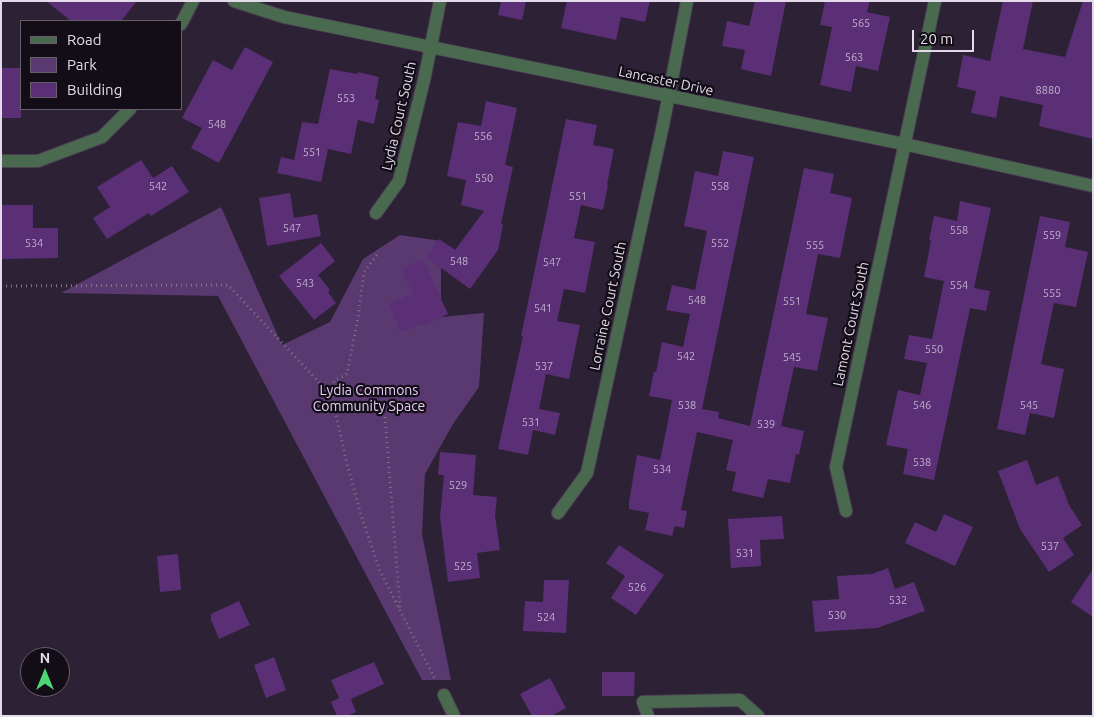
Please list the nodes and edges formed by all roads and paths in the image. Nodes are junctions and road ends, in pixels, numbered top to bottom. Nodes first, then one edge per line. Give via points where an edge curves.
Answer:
1 (193, 1) edge
2 (234, 1) edge
3 (440, 1) edge
4 (688, 1) edge
5 (935, 1) edge
6 (182, 22) edge
7 (430, 48) junction
8 (669, 97) junction
9 (129, 110) edge
10 (904, 144) junction
11 (1, 161) edge
12 (1093, 186) edge
13 (376, 213) dead end
14 (377, 255) dead end
15 (1, 286) edge
16 (332, 396) junction
17 (385, 417) dead end
18 (846, 511) dead end
19 (558, 513) dead end
20 (401, 612) junction
21 (444, 695) joint
22 (454, 716) edge
23 (648, 716) edge
24 (758, 716) edge

1 - 6 street
2 - 7 street, Lancaster Drive via 284,17
3 - 7 street, Lydia Court South
4 - 8 street, Lorraine Court South
5 - 10 street, Lamont Court South
7 - 8 street, Lancaster Drive
7 - 13 street, Lydia Court South via 400,180
8 - 10 street, Lancaster Drive
8 - 19 street, Lorraine Court South via 587,473
9 - 11 street via 102,138 38,161
10 - 12 street, Lancaster Drive
10 - 18 street, Lamont Court South via 836,467
14 - 16 path via 364,272 347,374 334,380
15 - 16 path via 228,285
16 - 20 path via 361,515 380,571
17 - 20 path
20 - 21 path
21 - 22 street
23 - 24 street via 643,702 740,700

